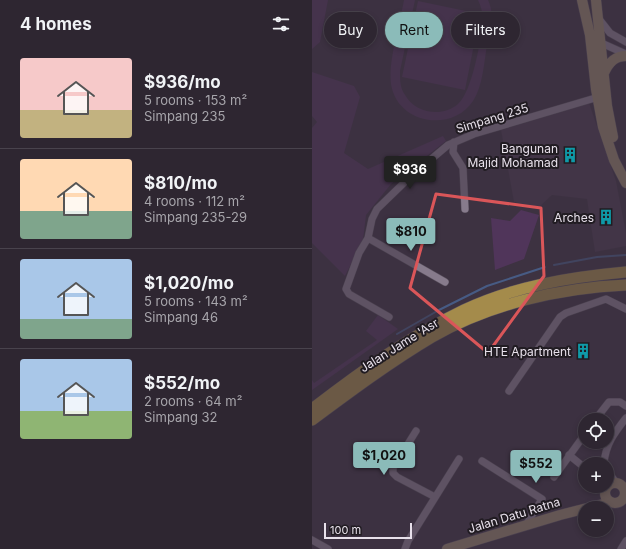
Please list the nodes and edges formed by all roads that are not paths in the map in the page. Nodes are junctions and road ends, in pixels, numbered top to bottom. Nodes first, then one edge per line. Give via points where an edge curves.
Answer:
1 (582, 0) edge
2 (596, 0) edge
3 (598, 17) junction
4 (590, 35) junction
5 (626, 42) edge
6 (601, 43) junction
7 (626, 55) edge
8 (604, 72) junction
9 (602, 96) junction
10 (454, 142) junction
11 (626, 170) edge
12 (626, 183) edge
13 (465, 209) dead end
14 (368, 238) junction
15 (626, 272) edge
16 (445, 282) dead end
17 (626, 285) edge
18 (626, 309) edge
19 (389, 317) dead end
20 (509, 391) dead end
21 (626, 406) edge
22 (312, 409) edge
23 (600, 413) edge
24 (626, 418) edge
25 (312, 420) edge
26 (416, 431) dead end
27 (578, 444) edge
28 (570, 455) junction
29 (605, 457) edge
30 (459, 459) dead end
31 (482, 461) dead end
32 (578, 462) edge
33 (554, 478) dead end
34 (614, 479) edge
35 (623, 490) edge
36 (607, 493) edge
37 (436, 497) junction
38 (526, 525) junction
39 (312, 540) edge
40 (626, 541) edge
41 (328, 549) edge
42 (405, 549) edge
43 (447, 549) edge
44 (621, 549) edge

1 - 4 street
2 - 3 street
3 - 5 street via 610,33
3 - 6 street
4 - 6 street
4 - 9 street
6 - 7 street
6 - 8 street
7 - 8 street via 610,62
8 - 9 street
9 - 10 street, Simpang 235
9 - 11 street via 615,145
9 - 12 street via 609,146
10 - 13 street via 454,152 463,168
10 - 14 street, Simpang 235 via 382,203 374,213
14 - 16 street
14 - 19 street, Simpang 235 via 358,254 347,292
15 - 22 main road, Jalan Jame 'Asr via 564,279 465,309 364,369
17 - 25 main road, Jalan Jame 'Asr via 566,291 533,298 470,319 426,341
18 - 20 street via 606,299 571,310 560,317
21 - 23 street via 614,400
24 - 29 street via 610,440
26 - 37 street via 393,468 393,473
27 - 28 street
28 - 32 street
28 - 33 street
30 - 37 street
31 - 38 street via 542,499
34 - 35 street
35 - 36 street via 620,502
36 - 38 street, Jalan Datu Ratna via 588,507
37 - 42 street
38 - 43 street, Jalan Datu Ratna
39 - 41 street
40 - 44 street

